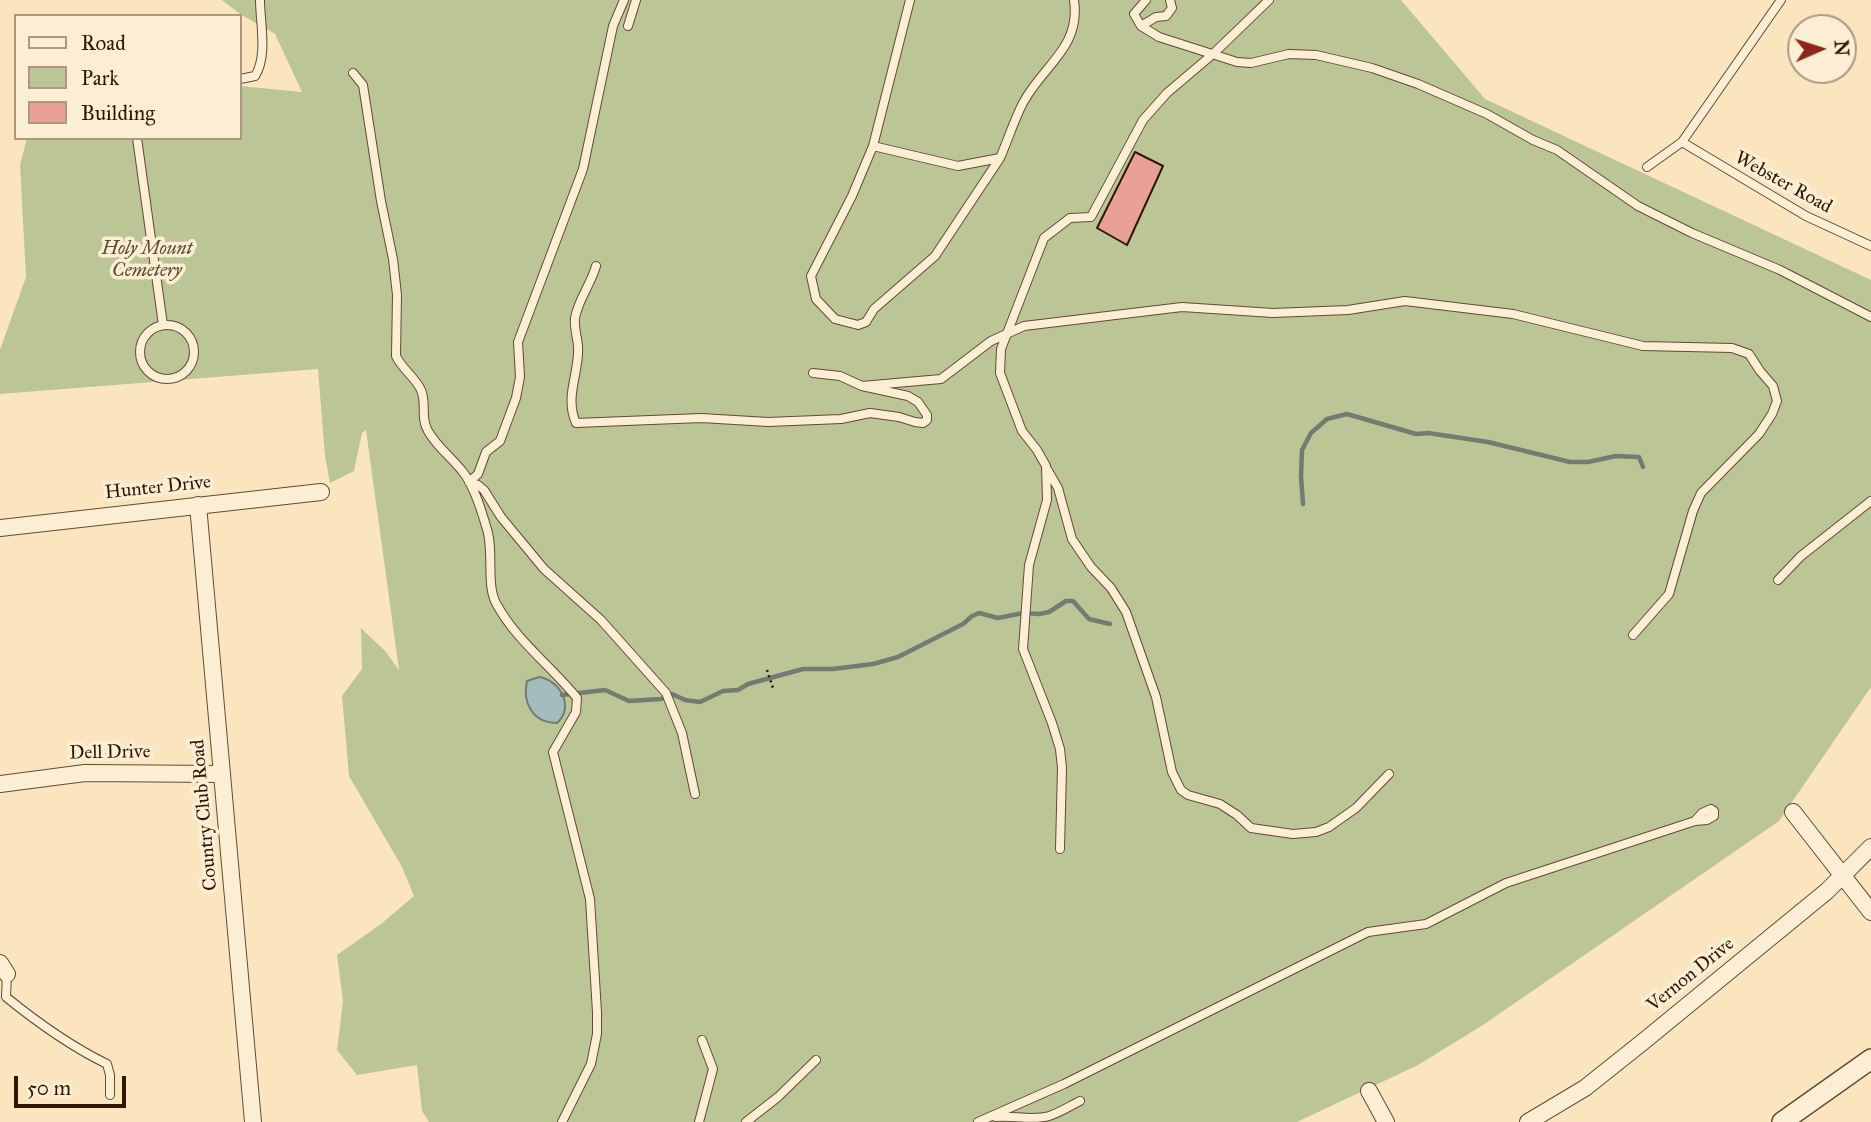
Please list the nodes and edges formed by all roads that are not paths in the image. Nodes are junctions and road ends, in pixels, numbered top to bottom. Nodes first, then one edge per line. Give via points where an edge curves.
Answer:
1 (260, 0) edge
2 (625, 0) edge
3 (635, 0) edge
4 (910, 0) edge
5 (1074, 0) edge
6 (1146, 0) edge
7 (1170, 0) edge
8 (1269, 0) edge
9 (1781, 0) edge
10 (628, 26) dead end
11 (1141, 26) junction
12 (1213, 54) junction
13 (353, 72) dead end
14 (242, 79) edge
15 (137, 140) edge
16 (1682, 142) junction
17 (873, 146) junction
18 (1000, 158) junction
19 (1647, 167) dead end
20 (1871, 246) edge
21 (596, 266) dead end
22 (1871, 317) edge
23 (163, 326) junction
24 (1007, 333) junction
25 (813, 373) dead end
26 (862, 386) junction
27 (1046, 466) junction
28 (469, 482) junction
29 (321, 492) dead end
30 (1871, 501) edge
31 (198, 505) junction
32 (0, 528) edge
33 (1778, 580) dead end
34 (1633, 635) dead end
35 (222, 774) junction
36 (1389, 774) dead end
37 (0, 784) edge
38 (695, 794) dead end
39 (1793, 812) dead end
40 (1695, 821) dead end
41 (1871, 847) edge
42 (1060, 849) dead end
43 (1843, 876) junction
44 (1871, 912) edge
45 (3, 968) edge
46 (702, 1040) dead end
47 (1871, 1059) edge
48 (816, 1060) dead end
49 (1370, 1091) dead end
50 (110, 1095) dead end
51 (1080, 1101) dead end
52 (982, 1120) edge
53 (253, 1122) edge
54 (562, 1122) edge
55 (699, 1122) edge
56 (746, 1122) edge
57 (1386, 1122) edge
58 (1528, 1122) edge
59 (1782, 1122) edge

1 - 14 lane via 259,69 255,76
2 - 28 lane via 613,26 583,169 519,342 516,398 500,441 486,452 478,474
3 - 10 lane
4 - 17 lane
5 - 18 lane via 1077,17 1072,36 1024,102
6 - 11 lane via 1134,14
7 - 11 lane via 1172,8 1166,16
8 - 12 lane
9 - 16 lane
11 - 12 lane via 1159,37
12 - 22 lane via 1251,63 1289,54 1317,55 1418,84 1557,150 1638,206
12 - 24 lane via 1143,120 1091,217 1070,218 1044,238
13 - 28 lane via 363,85 393,259 396,356 423,394 426,429
15 - 23 lane
16 - 19 lane
16 - 20 lane, Webster Road via 1806,216
17 - 18 lane via 958,166
17 - 18 lane via 811,276 816,299 829,313 858,325 934,256
21 - 26 lane via 575,318 578,347 571,400 576,423 701,418 768,422 870,413 927,420 918,402 908,396
23 - 23 lane via 143,339 140,357 148,372 158,378 173,378 192,363 193,345 185,332
24 - 26 lane via 941,379
24 - 27 lane via 1000,373 1022,431
24 - 34 lane via 1024,326 1182,307 1273,313 1348,310 1405,301 1513,314 1643,346 1732,348 1749,354 1773,386 1777,401 1772,414 1759,434 1701,493 1669,594
25 - 26 lane via 840,376
27 - 36 lane via 1058,488 1072,539 1126,612 1156,697 1172,772 1181,790 1220,804 1251,828 1293,834 1329,827 1356,808
27 - 42 lane via 1047,500 1029,565 1023,649 1060,750
28 - 38 lane via 484,490 544,569 601,620 668,697 682,733
28 - 54 lane via 492,551 493,598 576,698 576,712 553,752 590,899 597,1034 588,1073
29 - 31 street, Hunter Drive
30 - 33 lane
31 - 32 street, Hunter Drive
31 - 35 street, Country Club Road
35 - 37 street, Dell Drive via 85,773
35 - 53 street, Country Club Road
39 - 43 street
40 - 52 lane via 1506,883 1426,924 1368,932 1064,1084
41 - 43 street, Vernon Drive
43 - 44 street
43 - 58 street, Vernon Drive via 1586,1088
45 - 50 lane via 6,997 34,1020 107,1064
46 - 55 lane via 713,1069
47 - 59 street
48 - 56 lane
49 - 57 street
51 - 52 lane via 1050,1116

